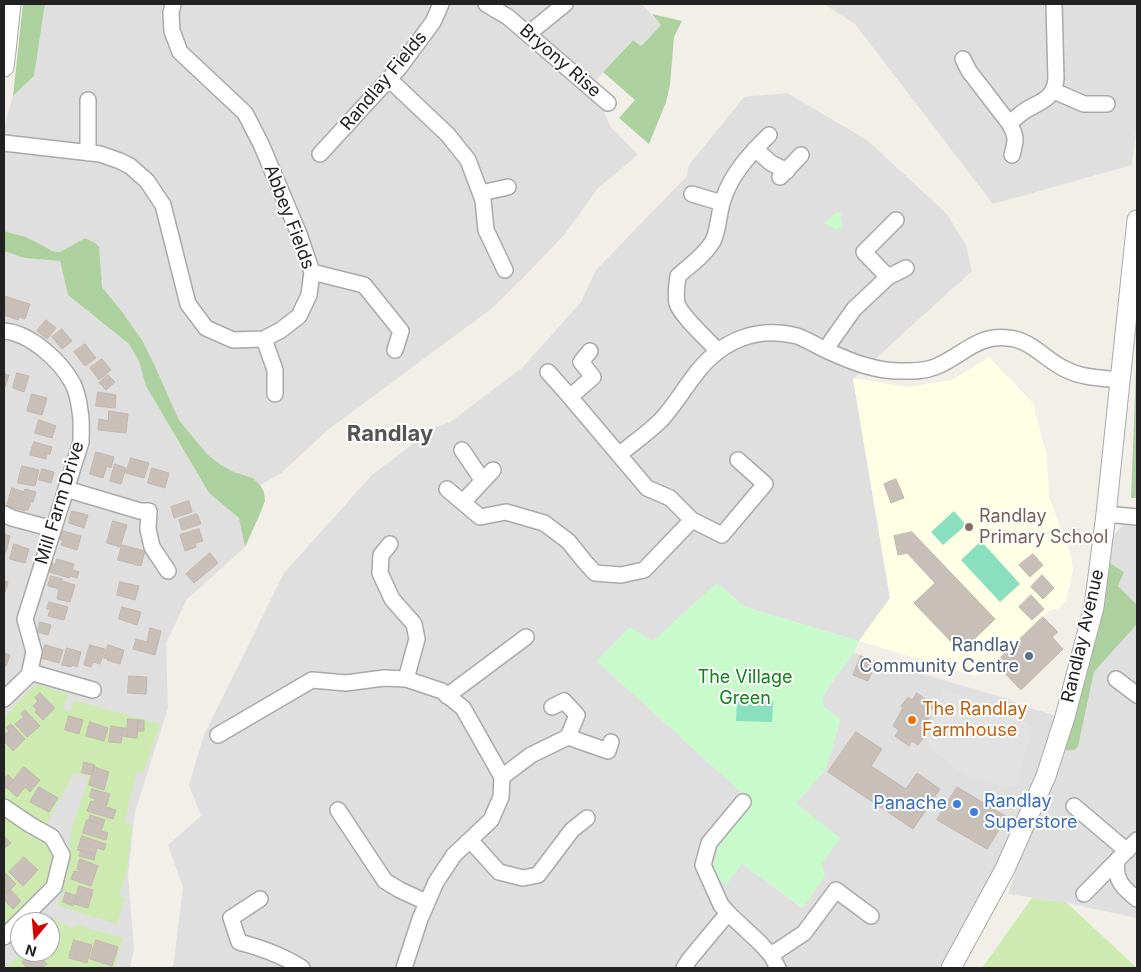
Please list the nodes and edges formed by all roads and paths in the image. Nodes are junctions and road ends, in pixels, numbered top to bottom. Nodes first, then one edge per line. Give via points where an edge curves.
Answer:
1 (10, 4) edge
2 (173, 4) edge
3 (441, 4) edge
4 (486, 4) edge
5 (565, 4) edge
6 (1054, 4) edge
7 (528, 34) junction
8 (964, 59) dead end
9 (4, 67) edge
10 (389, 79) junction
11 (1054, 91) junction
12 (88, 100) dead end
13 (608, 102) dead end
14 (1106, 104) dead end
15 (1010, 123) junction
16 (769, 135) dead end
17 (4, 143) edge
18 (755, 149) junction
19 (88, 153) junction
20 (320, 154) dead end
21 (802, 155) dead end
22 (1012, 155) dead end
23 (508, 187) dead end
24 (480, 193) junction
25 (692, 194) dead end
26 (722, 202) junction
27 (896, 220) dead end
28 (1137, 220) edge
29 (906, 268) dead end
30 (505, 270) dead end
31 (312, 272) junction
32 (888, 277) junction
33 (4, 331) edge
34 (264, 340) junction
35 (395, 350) dead end
36 (826, 350) junction
37 (590, 351) dead end
38 (718, 351) junction
39 (548, 372) dead end
40 (1120, 380) junction
41 (275, 394) dead end
42 (570, 396) junction
43 (462, 450) dead end
44 (619, 455) junction
45 (738, 460) dead end
46 (447, 488) dead end
47 (66, 489) junction
48 (462, 502) junction
49 (4, 514) edge
50 (1106, 514) junction
51 (1137, 517) edge
52 (692, 520) junction
53 (53, 529) junction
54 (390, 544) dead end
55 (168, 570) dead end
56 (526, 637) dead end
57 (30, 672) junction
58 (406, 679) junction
59 (1116, 680) dead end
60 (93, 690) dead end
61 (1137, 695) edge
62 (447, 696) junction
63 (4, 699) edge
64 (552, 707) dead end
65 (218, 735) dead end
66 (568, 737) junction
67 (611, 742) dead end
68 (502, 777) junction
69 (742, 802) dead end
70 (1074, 806) dead end
71 (4, 807) edge
72 (338, 810) dead end
73 (587, 818) dead end
74 (470, 840) junction
75 (1127, 850) edge
76 (1084, 894) dead end
77 (260, 899) dead end
78 (1137, 899) edge
79 (426, 902) junction
80 (728, 913) junction
81 (871, 916) dead end
82 (4, 937) edge
83 (774, 962) edge
84 (302, 968) edge
85 (404, 968) edge
86 (684, 968) edge
87 (951, 968) edge

1 - 9 street
2 - 31 street, Abbey Fields via 172,31 180,52 245,113 299,234
3 - 10 street, Randlay Fields via 433,22
4 - 7 street, Bryony Rise
5 - 7 street
6 - 11 street
7 - 13 street, Bryony Rise
8 - 15 street
10 - 20 street, Randlay Fields
10 - 24 street via 448,134 468,160
11 - 14 street via 1084,104
11 - 15 street
12 - 19 street
15 - 22 street via 1016,139
16 - 18 street
17 - 19 street
18 - 21 street via 784,174
18 - 26 street via 734,175
19 - 34 street via 120,161 148,181 163,205 188,304 206,328 233,340
23 - 24 street
24 - 30 street via 486,230
25 - 26 street
26 - 38 street via 714,240 678,276 675,294 677,306
27 - 32 street via 864,252
28 - 40 street, Randlay Avenue
29 - 32 street
31 - 34 street, Abbey Fields via 308,295 299,316
31 - 35 street via 364,285 401,331
32 - 36 street via 854,309
33 - 47 street, Mill Farm Drive via 38,344 58,362 73,385 81,412 81,442
34 - 41 street via 274,370
36 - 38 street via 797,336 771,332 738,338
36 - 40 street via 878,369 918,371 949,360 983,340 1008,338 1033,346 1068,370
37 - 42 street via 581,362 593,377
38 - 44 street via 698,371 661,420
39 - 42 street
40 - 50 street, Randlay Avenue
42 - 44 street
43 - 48 street via 488,475
44 - 52 street via 647,488 670,498
45 - 52 street via 765,484 722,535
46 - 48 street
47 - 53 street, Mill Farm Drive
47 - 55 street via 148,511 152,547
48 - 52 street via 480,516 506,512 544,523 568,541 595,573 622,576 644,570
49 - 53 street
50 - 51 street
50 - 87 street, Randlay Avenue via 1094,607 1046,776 1005,869
53 - 57 street, Mill Farm Drive via 25,619 34,652
54 - 58 street via 381,555 380,573 392,599 414,624 417,639
56 - 62 street
57 - 60 street
57 - 63 street
58 - 62 street via 442,691
58 - 65 street via 346,683 312,680
59 - 61 street
62 - 68 street via 463,708
64 - 66 street via 564,701 577,716
66 - 67 street via 608,751
66 - 68 street via 531,755
68 - 74 street via 501,797 491,820
69 - 80 street via 710,843 703,865 721,905
70 - 75 street
71 - 82 street via 52,837 62,855 54,887
72 - 79 street via 385,881
73 - 74 street via 572,830 538,874 523,878 500,872
74 - 79 street via 454,855
75 - 76 street
75 - 78 street via 1117,876 1123,888
77 - 84 street via 231,918 239,942 272,952
79 - 85 street
80 - 83 street via 760,943
80 - 86 street
81 - 83 street via 836,890 804,933

